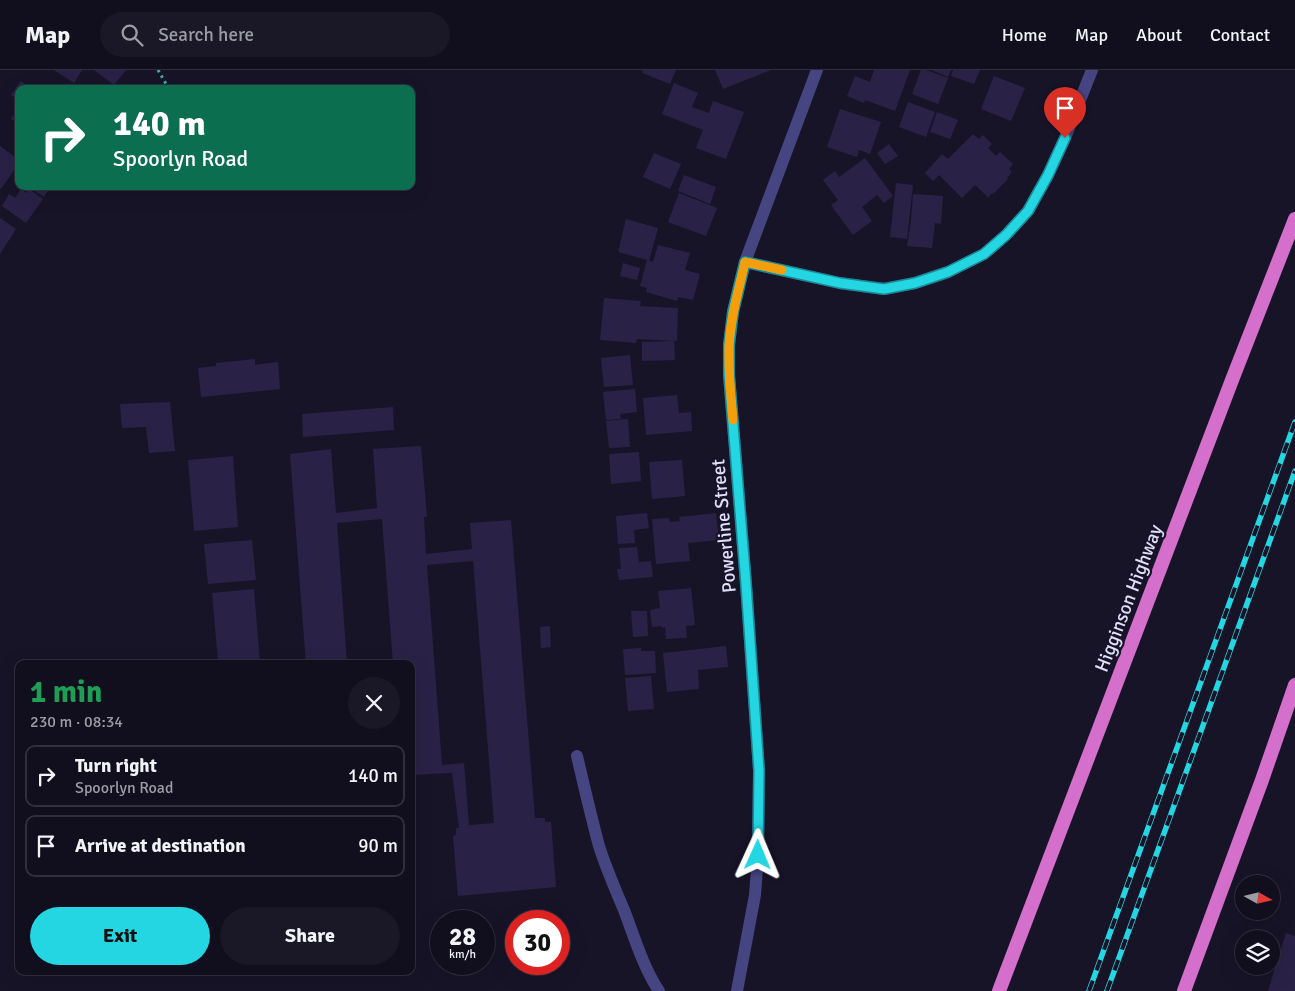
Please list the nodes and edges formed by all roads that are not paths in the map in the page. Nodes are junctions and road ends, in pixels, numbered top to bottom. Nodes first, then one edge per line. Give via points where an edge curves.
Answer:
1 (817, 70) edge
2 (1092, 70) edge
3 (1295, 219) edge
4 (745, 262) junction
5 (1295, 685) edge
6 (577, 756) dead end
7 (659, 991) edge
8 (737, 991) edge
9 (998, 991) edge
10 (1184, 991) edge

1 - 4 street, Powerline Street
2 - 4 street via 1065,138 1028,211 984,254 948,272 884,289 840,283
3 - 9 highway, Higginson Highway
4 - 8 street, Powerline Street via 733,312 729,375 759,770 759,818 755,896
5 - 10 highway
6 - 7 street via 602,854 632,934

